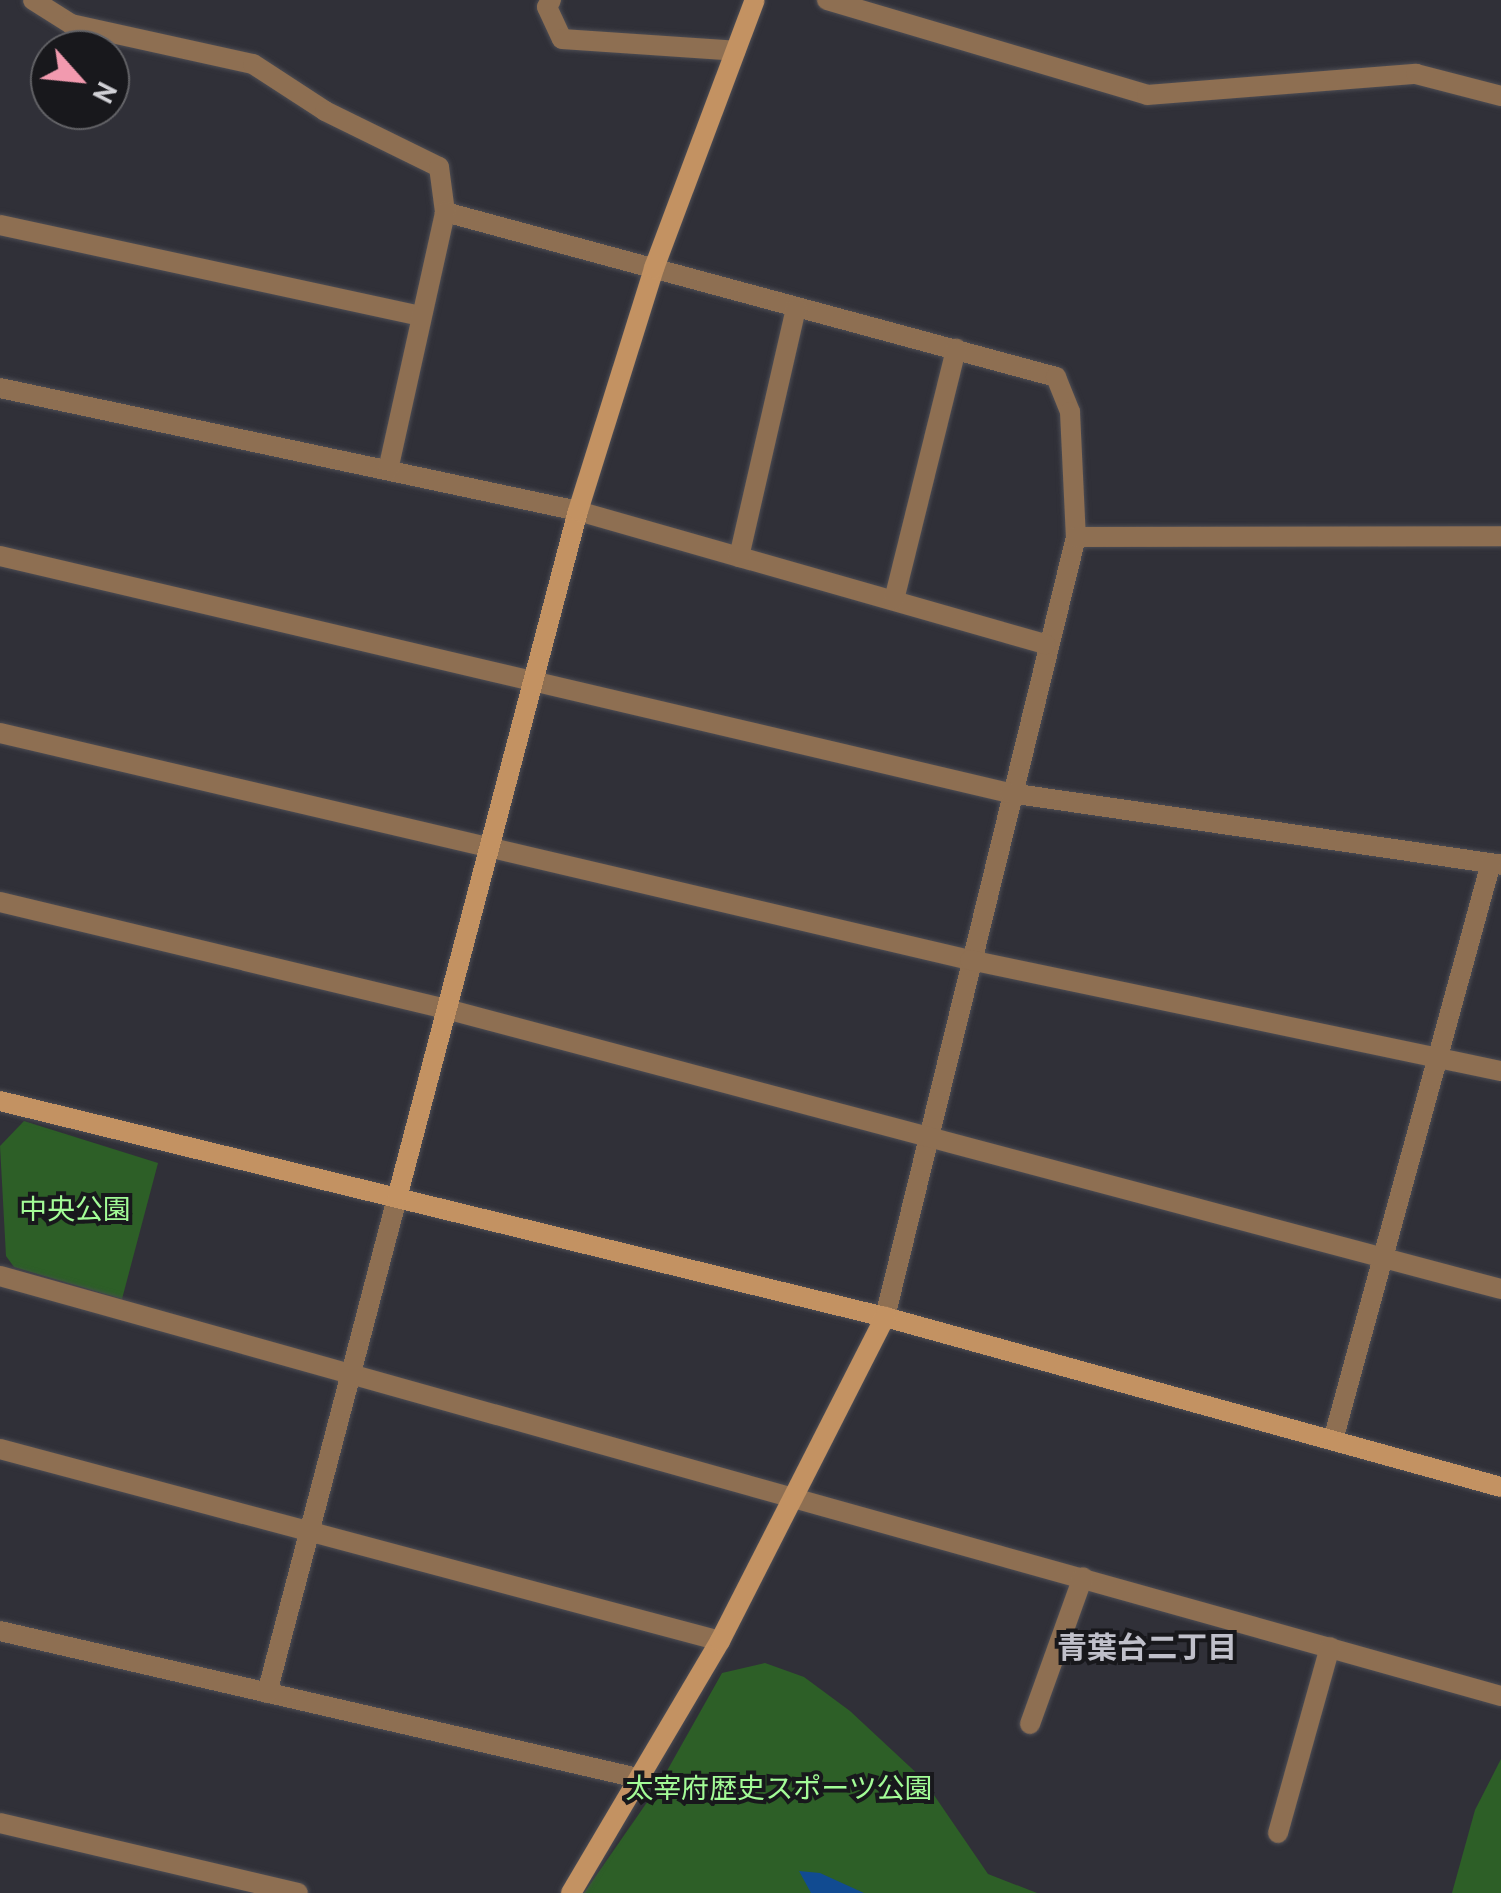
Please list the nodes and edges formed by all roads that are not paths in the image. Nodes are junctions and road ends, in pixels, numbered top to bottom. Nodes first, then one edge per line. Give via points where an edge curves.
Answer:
1 (33, 0) edge
2 (550, 0) edge
3 (755, 0) edge
4 (828, 0) edge
5 (736, 51) junction
6 (1501, 96) edge
7 (445, 212) junction
8 (0, 226) edge
9 (654, 268) junction
10 (796, 308) junction
11 (421, 316) junction
12 (956, 349) junction
13 (0, 388) edge
14 (388, 470) junction
15 (578, 510) junction
16 (1501, 536) edge
17 (1076, 537) junction
18 (0, 556) edge
19 (739, 556) junction
20 (894, 600) junction
21 (1045, 644) junction
22 (532, 681) junction
23 (0, 732) edge
24 (1010, 793) junction
25 (490, 848) junction
26 (1496, 864) edge
27 (0, 902) edge
28 (970, 960) junction
29 (450, 1010) junction
30 (1439, 1057) junction
31 (1501, 1072) edge
32 (0, 1100) edge
33 (928, 1135) junction
34 (397, 1198) junction
35 (1384, 1257) junction
36 (0, 1276) edge
37 (1501, 1288) edge
38 (885, 1317) junction
39 (350, 1375) junction
40 (1332, 1440) junction
41 (0, 1449) edge
42 (1501, 1487) edge
43 (798, 1494) junction
44 (310, 1529) junction
45 (1083, 1576) junction
46 (0, 1631) edge
47 (720, 1641) junction
48 (1330, 1647) junction
49 (267, 1693) junction
50 (1501, 1696) edge
51 (1030, 1724) dead end
52 (642, 1780) junction
53 (0, 1823) edge
54 (1278, 1834) dead end
55 (298, 1893) edge
56 (571, 1893) edge

1 - 7 street via 71,24 253,64 324,111 439,167
2 - 5 street via 562,39
3 - 5 street
4 - 6 street via 1147,95 1416,74
5 - 9 street
7 - 9 street
7 - 11 street
8 - 11 street
9 - 10 street
9 - 15 street
10 - 12 street
10 - 19 street
11 - 14 street
12 - 17 street via 1056,377 1070,412
12 - 20 street
13 - 14 street
14 - 15 street
15 - 19 street
15 - 22 street
16 - 17 street
17 - 21 street
18 - 22 street
19 - 20 street
20 - 21 street
21 - 24 street
22 - 24 street
22 - 25 street
23 - 25 street
24 - 26 street
24 - 28 street
25 - 28 street
25 - 29 street
26 - 30 street
27 - 29 street
28 - 30 street
28 - 33 street
29 - 33 street
29 - 34 street
30 - 31 street
30 - 35 street
32 - 34 street
33 - 35 street
33 - 38 street
34 - 38 street
34 - 39 street
35 - 37 street
35 - 40 street
36 - 39 street
38 - 40 street
38 - 43 street
39 - 43 street
39 - 44 street
40 - 42 street
41 - 44 street
43 - 45 street
43 - 47 street
44 - 47 street
44 - 49 street
45 - 48 street
45 - 51 street
46 - 49 street
47 - 52 street
48 - 50 street
48 - 54 street
49 - 52 street
52 - 56 street
53 - 55 street

